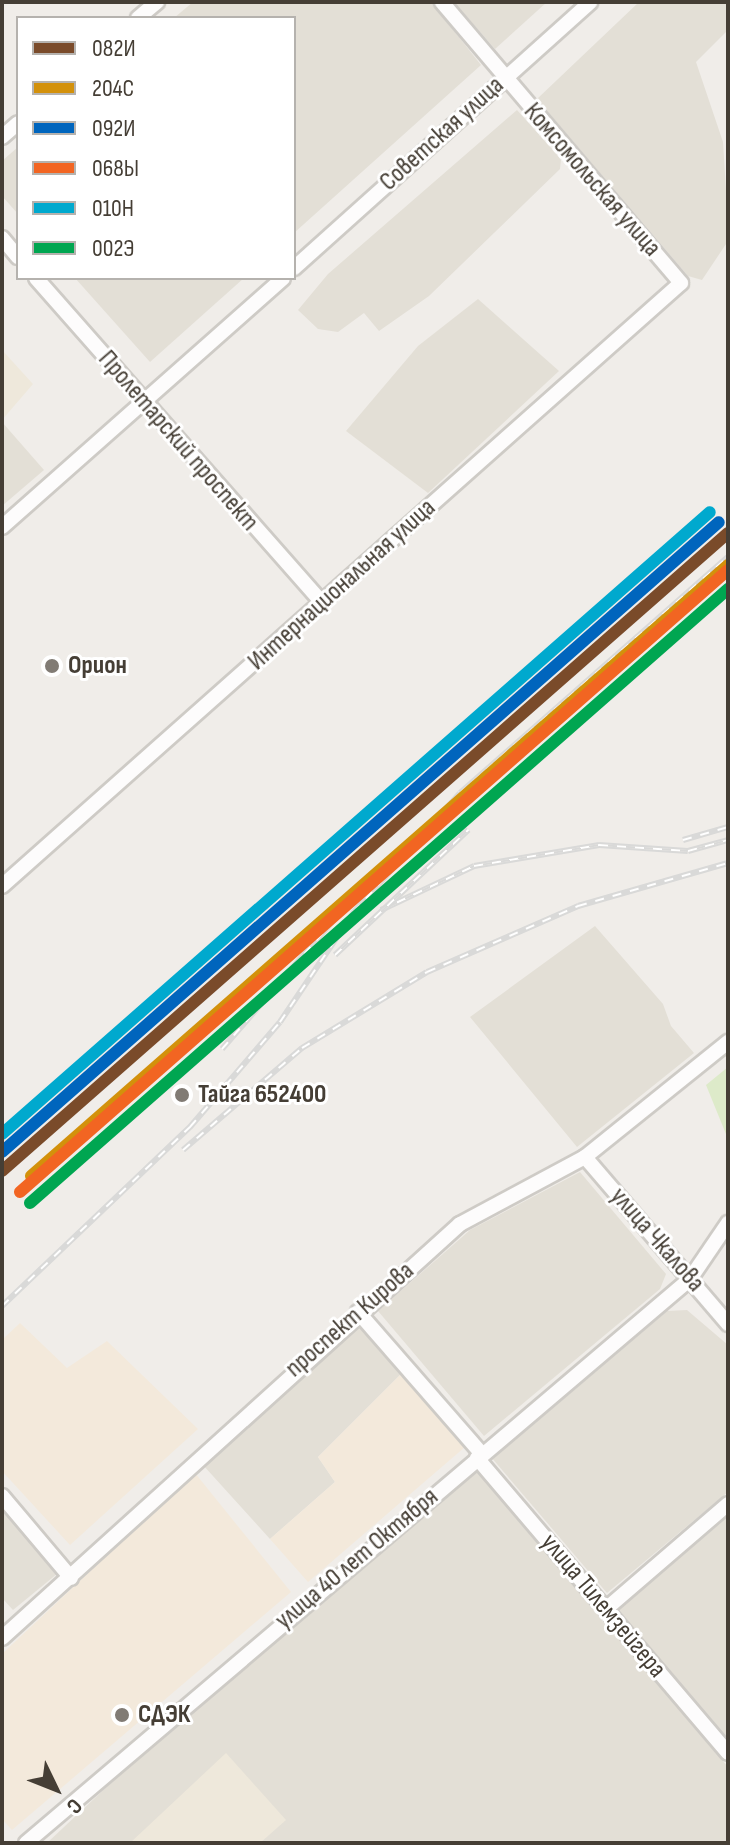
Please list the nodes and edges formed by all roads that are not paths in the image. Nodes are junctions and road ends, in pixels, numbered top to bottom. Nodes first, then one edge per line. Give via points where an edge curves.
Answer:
1 (157, 2) edge
2 (442, 2) edge
3 (590, 2) edge
4 (140, 16) edge
5 (504, 78) junction
6 (2, 238) edge
7 (16, 255) edge
8 (296, 266) edge
9 (38, 280) edge
10 (281, 280) edge
11 (681, 283) joint
12 (144, 404) junction
13 (2, 527) edge
14 (322, 602) junction
15 (2, 886) edge
16 (728, 1042) edge
17 (585, 1157) junction
18 (728, 1223) edge
19 (690, 1279) junction
20 (358, 1312) junction
21 (728, 1324) edge
22 (480, 1456) junction
23 (2, 1496) edge
24 (728, 1504) edge
25 (71, 1578) junction
26 (606, 1609) junction
27 (2, 1638) edge
28 (728, 1753) edge
29 (26, 1843) edge

1 - 4 street
2 - 5 street, Комсомольская улица
3 - 5 street, Советская улица
5 - 8 street, Советская улица
5 - 11 street, Комсомольская улица
6 - 7 street
9 - 12 street, Пролетарский проспект
10 - 12 street
11 - 14 street, Интернациональная улица
12 - 13 street
12 - 14 street, Пролетарский проспект
14 - 15 street, Интернациональная улица
16 - 17 street, проспект Кирова
17 - 19 street, улица Чкалова
17 - 20 street, проспект Кирова via 460,1224
18 - 19 street, улица 40 лет Октября
19 - 21 street, улица Чкалова
19 - 22 street, улица 40 лет Октября
20 - 22 street, улица Тилемзейгера
20 - 25 street, проспект Кирова
22 - 26 street, улица Тилемзейгера
22 - 29 street, улица 40 лет Октября
23 - 25 street
24 - 26 street
25 - 27 street, проспект Кирова
26 - 28 street, улица Тилемзейгера

